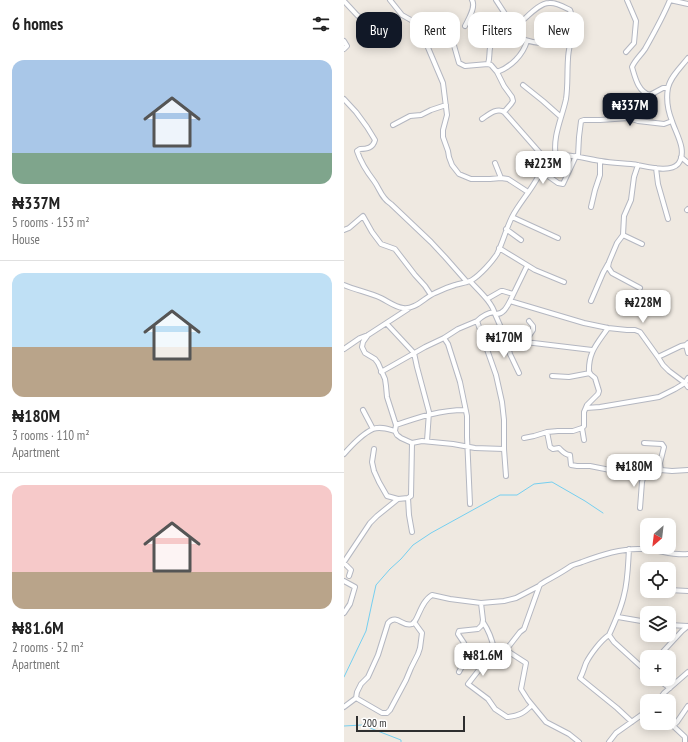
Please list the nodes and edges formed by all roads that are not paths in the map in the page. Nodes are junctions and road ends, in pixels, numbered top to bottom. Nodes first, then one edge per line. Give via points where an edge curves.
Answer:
1 (390, 0) edge
2 (472, 0) edge
3 (476, 0) edge
4 (496, 0) edge
5 (627, 0) edge
6 (670, 0) edge
7 (344, 1) edge
8 (688, 4) edge
9 (504, 12) edge
10 (571, 12) edge
11 (356, 14) edge
12 (526, 18) edge
13 (465, 26) dead end
14 (344, 41) edge
15 (527, 41) joint
16 (534, 42) edge
17 (455, 48) edge
18 (490, 48) edge
19 (569, 48) edge
20 (344, 49) edge
21 (626, 52) dead end
22 (688, 58) edge
23 (488, 64) junction
24 (497, 72) junction
25 (523, 85) dead end
26 (668, 88) junction
27 (344, 99) edge
28 (446, 105) junction
29 (504, 112) junction
30 (561, 117) junction
31 (482, 119) dead end
32 (672, 121) junction
33 (394, 125) dead end
34 (577, 156) junction
35 (556, 157) junction
36 (681, 157) junction
37 (600, 161) junction
38 (548, 162) junction
39 (495, 163) dead end
40 (688, 163) edge
41 (638, 165) junction
42 (656, 168) junction
43 (541, 171) junction
44 (501, 178) junction
45 (528, 192) junction
46 (591, 207) dead end
47 (512, 217) junction
48 (668, 219) dead end
49 (344, 230) edge
50 (506, 230) junction
51 (623, 235) junction
52 (558, 238) dead end
53 (521, 240) dead end
54 (642, 244) dead end
55 (499, 248) junction
56 (609, 262) junction
57 (527, 266) junction
58 (468, 282) junction
59 (564, 282) dead end
60 (344, 286) edge
61 (640, 288) dead end
62 (513, 294) junction
63 (431, 295) junction
64 (487, 299) junction
65 (510, 301) junction
66 (591, 301) dead end
67 (408, 309) junction
68 (495, 313) junction
69 (529, 321) dead end
70 (477, 322) junction
71 (387, 324) junction
72 (608, 328) junction
73 (368, 336) junction
74 (444, 338) junction
75 (506, 339) junction
76 (525, 342) junction
77 (687, 344) edge
78 (344, 349) edge
79 (592, 350) junction
80 (414, 353) junction
81 (688, 353) edge
82 (658, 357) junction
83 (381, 372) junction
84 (519, 373) dead end
85 (590, 373) junction
86 (552, 376) dead end
87 (688, 378) edge
88 (685, 382) junction
89 (688, 387) edge
90 (586, 408) junction
91 (363, 410) dead end
92 (465, 410) junction
93 (429, 414) junction
94 (396, 425) junction
95 (582, 428) junction
96 (373, 429) junction
97 (395, 431) junction
98 (547, 432) junction
99 (524, 438) dead end
100 (584, 440) dead end
101 (427, 441) junction
102 (412, 443) junction
103 (644, 443) dead end
104 (467, 446) junction
105 (374, 449) dead end
106 (504, 449) junction
107 (344, 454) edge
108 (661, 470) junction
109 (688, 470) edge
110 (645, 471) junction
111 (506, 476) dead end
112 (408, 498) junction
113 (398, 499) junction
114 (470, 504) dead end
115 (640, 508) dead end
116 (412, 532) dead end
117 (629, 549) junction
118 (688, 554) edge
119 (344, 563) edge
120 (349, 576) dead end
121 (344, 581) edge
122 (539, 586) junction
123 (676, 591) edge
124 (688, 592) edge
125 (481, 603) junction
126 (344, 613) edge
127 (618, 616) junction
128 (640, 621) edge
129 (414, 622) junction
130 (483, 622) junction
131 (676, 625) edge
132 (688, 626) edge
133 (608, 635) junction
134 (664, 650) edge
135 (640, 664) edge
136 (459, 672) dead end
137 (688, 672) edge
138 (667, 686) edge
139 (670, 688) junction
140 (664, 694) edge
141 (356, 698) junction
142 (532, 704) junction
143 (688, 706) edge
144 (344, 707) edge
145 (640, 716) edge
146 (632, 722) junction
147 (676, 723) edge
148 (676, 729) edge
149 (578, 742) edge
150 (609, 742) edge
151 (685, 742) edge

1 - 28 street via 402,15 418,24 443,83
2 - 3 street
2 - 13 street via 473,6
4 - 9 street
5 - 21 street via 636,21 634,43
6 - 8 street
6 - 26 street via 648,43 632,67 638,85 645,93 650,94
7 - 11 street
10 - 12 street via 549,2 541,5
14 - 20 street via 347,46
15 - 16 street
15 - 24 street via 526,47 517,59
17 - 23 street via 462,65
18 - 23 street
19 - 30 street via 566,99
22 - 26 street
23 - 24 street
24 - 29 street via 513,101
25 - 30 street
26 - 32 street via 667,100
27 - 58 street via 375,140 371,147 357,151 379,191
28 - 33 street via 421,115 410,116
28 - 44 street via 443,137 449,158 459,174 471,179
29 - 31 street via 498,110
29 - 38 street
30 - 35 street via 555,140
32 - 34 street via 664,124 629,118 581,121
32 - 36 street via 682,150
34 - 35 street
34 - 37 street
34 - 43 street via 563,184
35 - 38 street
36 - 40 street
36 - 42 street via 679,163 672,168
37 - 41 street
37 - 46 street via 600,175
38 - 43 street
39 - 44 street
41 - 42 street
41 - 51 street via 631,200 624,216
42 - 48 street
43 - 45 street
44 - 45 street via 508,179
45 - 47 street
47 - 50 street
47 - 52 street
49 - 63 street via 363,216 381,244 395,249
50 - 53 street
50 - 55 street
51 - 54 street
51 - 56 street
55 - 57 street
55 - 58 street via 491,262
56 - 61 street via 608,267 612,273
56 - 66 street
57 - 59 street
57 - 62 street
58 - 63 street
58 - 64 street
60 - 67 street via 381,298 393,306
62 - 64 street via 501,291
62 - 65 street
63 - 67 street
64 - 68 street
65 - 68 street via 504,311 498,315
65 - 72 street
67 - 71 street
68 - 70 street via 487,314
68 - 75 street
69 - 76 street via 533,330
70 - 74 street
70 - 106 street via 496,375 502,402
71 - 73 street
71 - 80 street
72 - 79 street
72 - 82 street via 640,332
73 - 78 street via 360,338
73 - 83 street via 362,347 365,353 375,359
74 - 80 street
74 - 92 street via 460,382
75 - 76 street
75 - 84 street
76 - 79 street
77 - 81 street
77 - 82 street
79 - 85 street
80 - 83 street
80 - 93 street
82 - 88 street via 669,371
83 - 94 street
85 - 86 street via 569,377
85 - 90 street via 595,378 599,391
87 - 88 street
88 - 89 street
88 - 90 street via 659,397
90 - 95 street
91 - 96 street
92 - 93 street
92 - 104 street
93 - 94 street
93 - 101 street
94 - 97 street
95 - 98 street
95 - 100 street
96 - 97 street
96 - 107 street
97 - 102 street via 401,438
98 - 99 street
98 - 110 street via 550,447 559,448 570,455 571,465
101 - 102 street
101 - 104 street
102 - 112 street via 411,496
103 - 108 street via 662,444 664,447
104 - 106 street
104 - 114 street
105 - 113 street via 372,462 379,482 386,496
106 - 111 street
108 - 109 street
108 - 110 street
110 - 115 street
112 - 113 street
112 - 116 street
113 - 119 street via 370,523
117 - 118 street
117 - 122 street via 571,566
117 - 127 street via 627,579
119 - 120 street via 351,570
121 - 126 street via 355,586 350,604
122 - 125 street via 516,598
122 - 142 street via 524,629 506,650 526,663 521,689
123 - 124 street
125 - 129 street via 432,595 424,601
125 - 130 street
127 - 128 street
127 - 133 street
129 - 141 street via 410,625 392,619 388,623 378,656 368,677 361,684
129 - 141 street via 422,633 420,648 390,710 382,713
130 - 136 street via 478,629 458,633 468,652
130 - 142 street via 494,650 468,684 507,717 515,717
131 - 132 street
132 - 134 street
133 - 135 street
133 - 146 street via 587,662 580,678
137 - 139 street
138 - 139 street
139 - 140 street
141 - 144 street
142 - 149 street via 546,722 569,734
143 - 147 street
145 - 146 street
146 - 150 street via 616,733
148 - 151 street via 685,737

